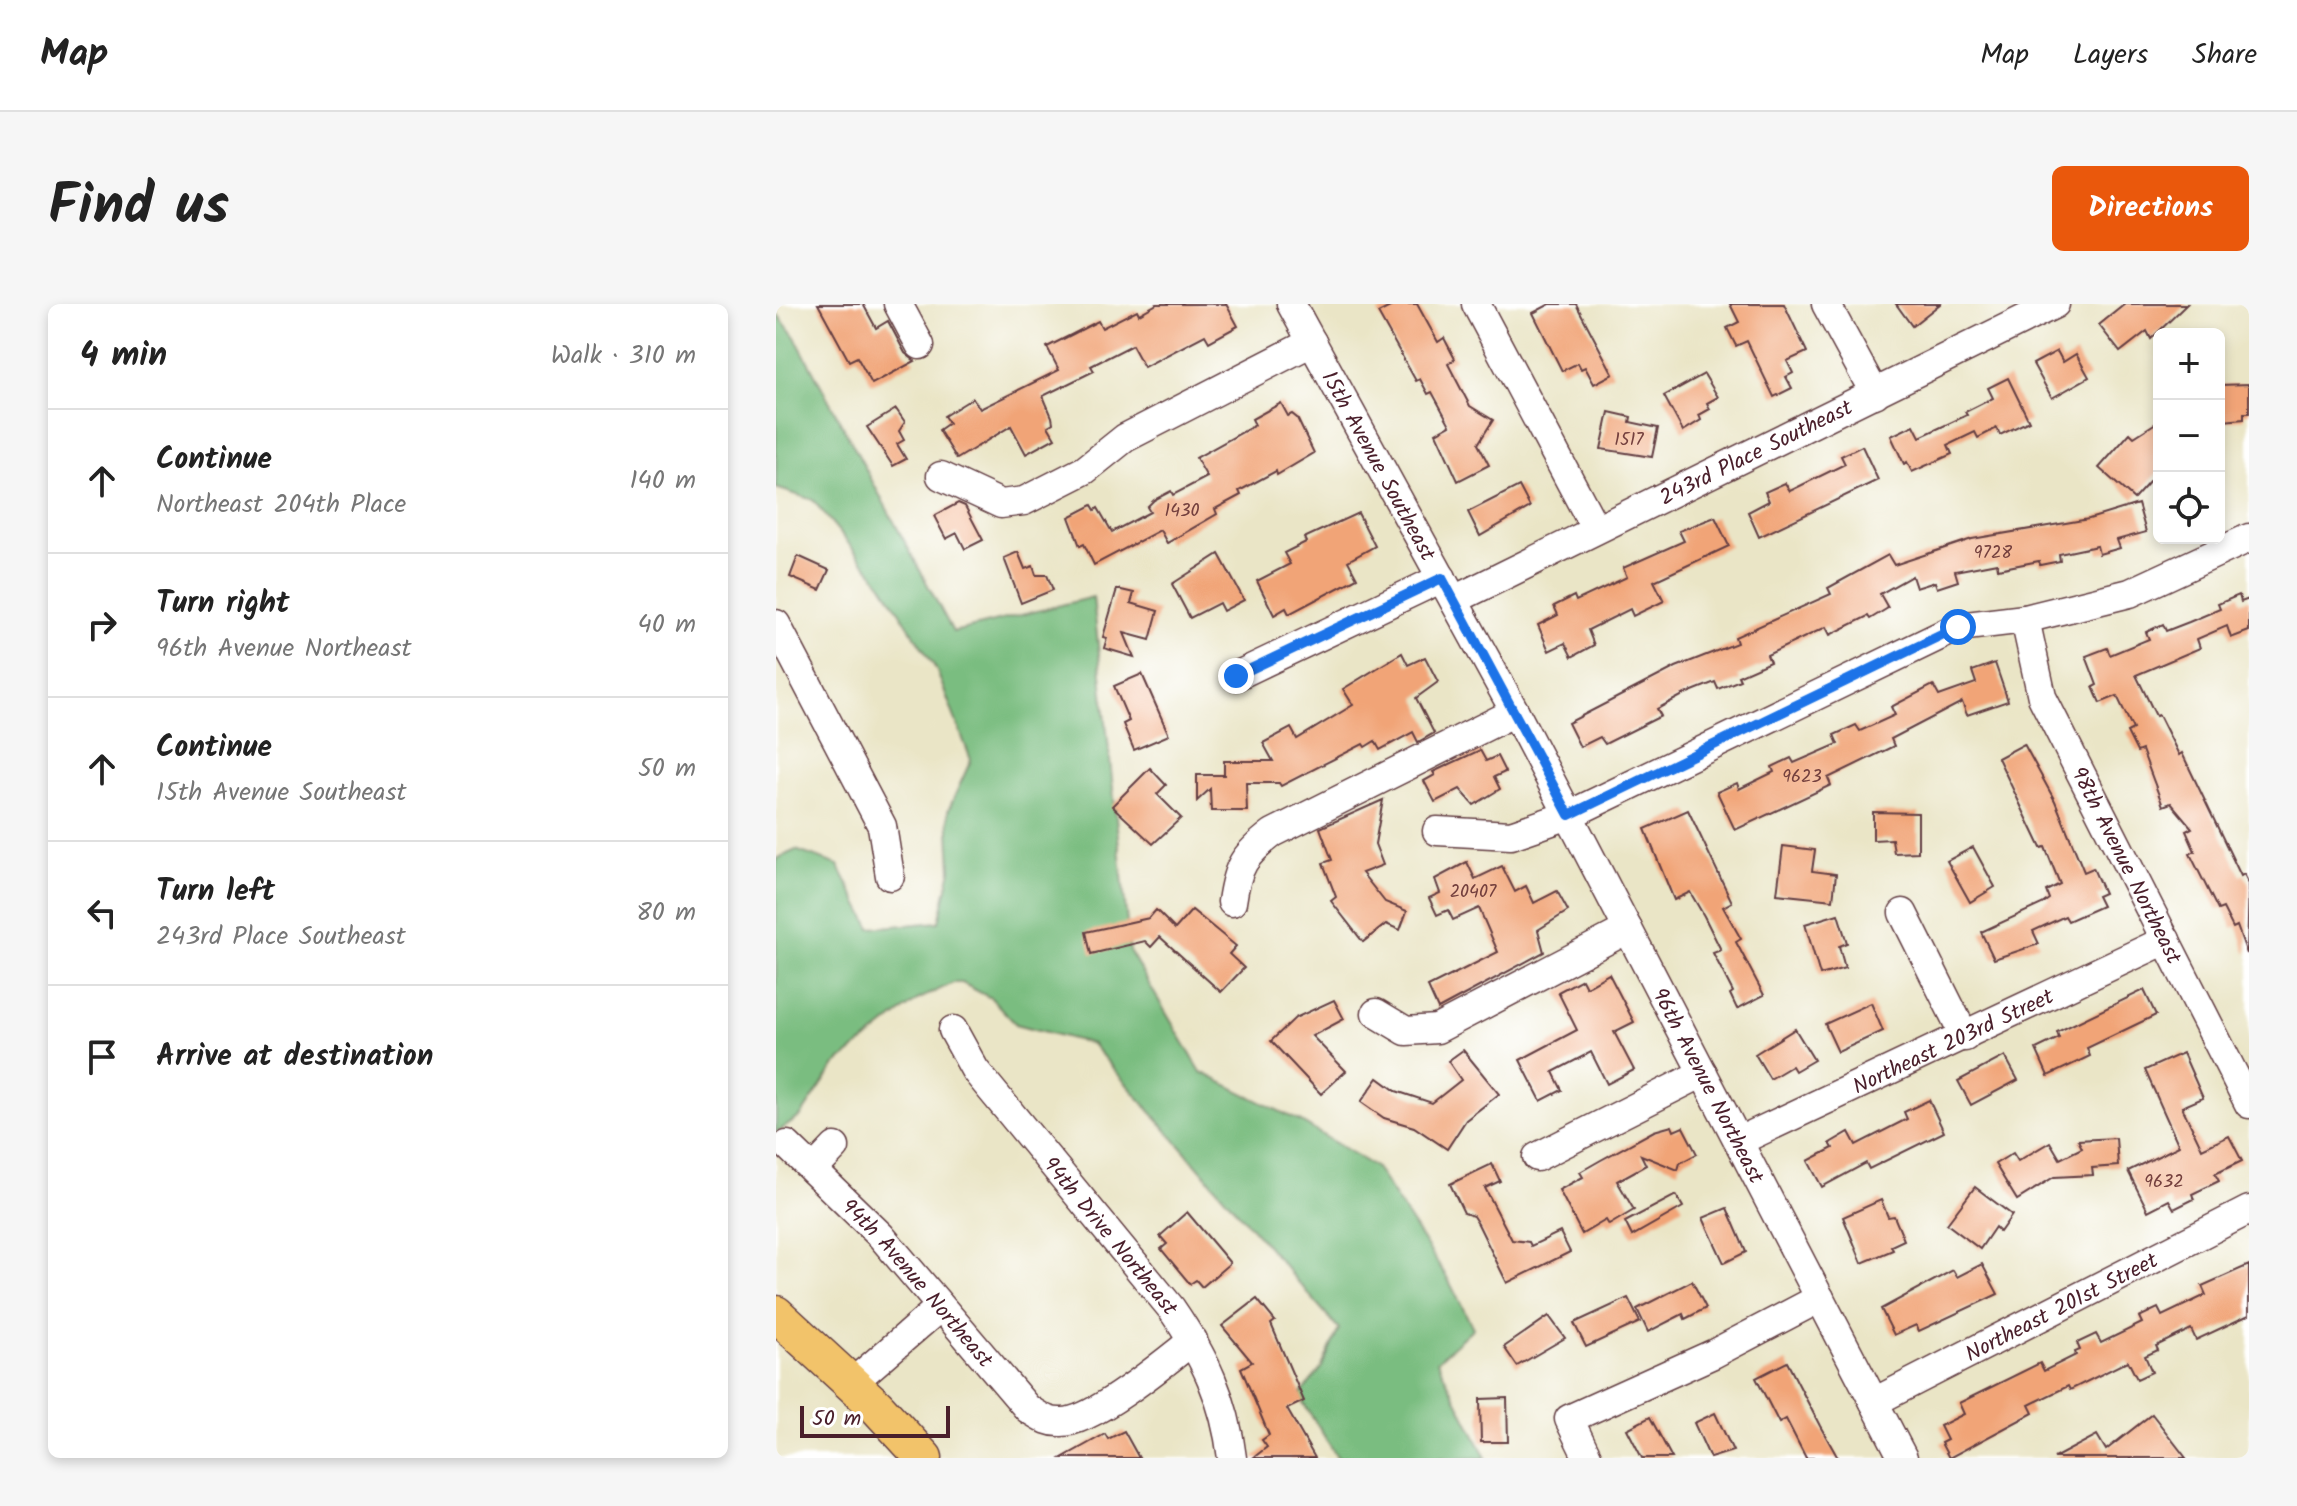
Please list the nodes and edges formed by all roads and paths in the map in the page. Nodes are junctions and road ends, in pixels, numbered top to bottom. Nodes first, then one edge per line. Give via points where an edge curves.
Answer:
1 (898, 304) edge
2 (1291, 304) edge
3 (1476, 304) edge
4 (1826, 304) edge
5 (2055, 304) edge
6 (1312, 342) junction
7 (920, 345) dead end
8 (1875, 394) junction
9 (941, 476) dead end
10 (1595, 528) junction
11 (2249, 538) edge
12 (1448, 589) junction
13 (2025, 619) junction
14 (776, 624) edge
15 (1236, 676) dead end
16 (1515, 712) junction
17 (1569, 815) junction
18 (1437, 831) dead end
19 (890, 876) dead end
20 (1232, 902) dead end
21 (1903, 913) dead end
22 (1628, 929) junction
23 (2166, 940) junction
24 (1376, 1013) dead end
25 (953, 1030) dead end
26 (1965, 1037) junction
27 (1703, 1073) junction
28 (2249, 1104) edge
29 (1739, 1141) junction
30 (787, 1145) dead end
31 (835, 1147) dead end
32 (1537, 1157) dead end
33 (813, 1170) junction
34 (2249, 1210) edge
35 (1820, 1298) junction
36 (940, 1307) junction
37 (776, 1314) edge
38 (1193, 1340) junction
39 (852, 1383) junction
40 (1874, 1402) junction
41 (924, 1458) edge
42 (1232, 1458) edge
43 (1588, 1458) edge
44 (1903, 1458) edge

1 - 7 street
2 - 6 street, 15th Avenue Southeast
3 - 10 street
4 - 8 street
5 - 8 street, 243rd Place Southeast
6 - 9 street via 1125,438 1085,470 1018,503 1001,504
6 - 12 street, 15th Avenue Southeast
8 - 10 street, 243rd Place Southeast
10 - 12 street, 243rd Place Southeast
11 - 13 street via 2130,593
12 - 15 street, 243rd Place Southeast
12 - 16 street, 15th Avenue Southeast
13 - 17 street via 1958,627
13 - 23 street, 98th Avenue Northeast via 2042,697
14 - 19 street via 882,826
16 - 17 street, 96th Avenue Northeast
16 - 20 street via 1273,833 1247,853 1234,881
17 - 18 street via 1511,835
17 - 22 street, 96th Avenue Northeast
21 - 26 street
22 - 24 street via 1437,1029 1406,1031
22 - 27 street, 96th Avenue Northeast
23 - 26 street, Northeast 203rd Street
23 - 28 street, 98th Avenue Northeast
25 - 38 street, 94th Drive Northeast via 975,1070
26 - 29 street, Northeast 203rd Street
27 - 29 street, 96th Avenue Northeast
27 - 32 street
29 - 35 street, 96th Avenue Northeast
30 - 33 street, 94th Avenue Northeast
31 - 33 street
33 - 36 street, 94th Avenue Northeast via 881,1236
34 - 40 street, Northeast 201st Street
35 - 40 street, 96th Avenue Northeast
35 - 43 street via 1569,1419
36 - 38 street, 94th Avenue Northeast via 1028,1409 1047,1421 1065,1423 1087,1415
36 - 39 street
37 - 39 main road
38 - 42 street, 94th Drive Northeast via 1210,1369
39 - 41 main road
40 - 44 street, 96th Avenue Northeast

